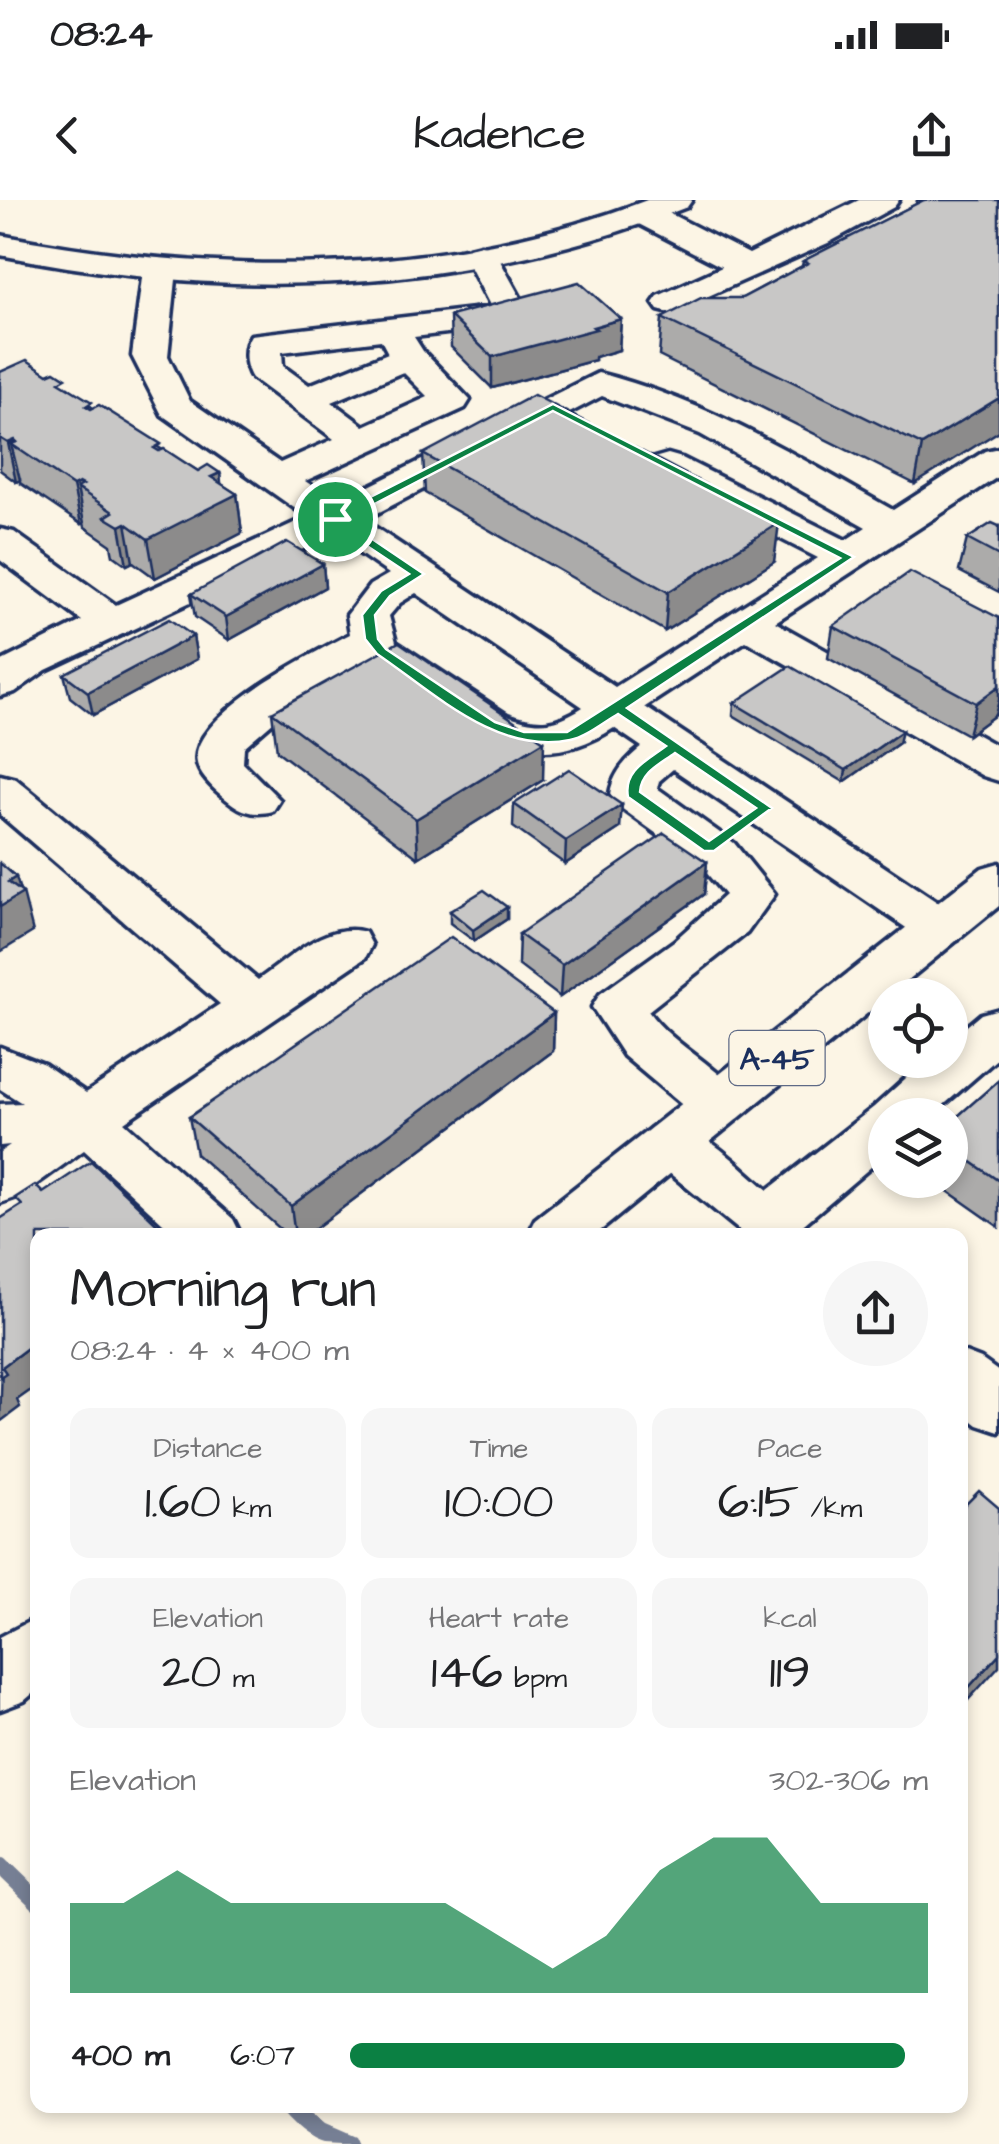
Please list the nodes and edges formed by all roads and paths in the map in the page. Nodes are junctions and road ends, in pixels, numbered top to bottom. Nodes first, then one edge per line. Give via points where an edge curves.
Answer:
1 (676, 200) edge
2 (817, 200) edge
3 (884, 200) edge
4 (643, 213) junction
5 (853, 216) junction
6 (0, 246) edge
7 (482, 255) junction
8 (748, 267) junction
9 (160, 270) junction
10 (670, 303) dead end
11 (400, 343) junction
12 (306, 400) junction
13 (553, 407) junction
14 (588, 425) edge
15 (360, 441) junction
16 (640, 451) edge
17 (999, 458) edge
18 (276, 479) junction
19 (335, 519) junction
20 (895, 526) junction
21 (0, 541) edge
22 (848, 557) junction
23 (418, 574) junction
24 (114, 624) junction
25 (747, 624) junction
26 (372, 639) junction
27 (0, 682) edge
28 (618, 708) junction
29 (675, 746) junction
30 (999, 766) edge
31 (0, 790) edge
32 (256, 800) dead end
33 (765, 808) junction
34 (709, 848) junction
35 (993, 894) edge
36 (941, 928) junction
37 (347, 945) dead end
38 (256, 1006) junction
39 (999, 1028) edge
40 (0, 1067) edge
41 (916, 1098) edge
42 (718, 1105) junction
43 (86, 1120) junction
44 (0, 1125) edge
45 (868, 1140) edge
46 (670, 1143) junction
47 (0, 1181) edge
48 (205, 1228) edge
49 (564, 1228) edge
50 (775, 1228) edge
51 (777, 1228) edge
52 (968, 1383) edge
53 (999, 1406) edge
54 (30, 1654) edge
55 (0, 1678) edge

1 - 4 street
2 - 5 street
3 - 5 street
4 - 7 street via 578,236
4 - 8 street
5 - 8 street
6 - 9 street
7 - 9 street via 305,274
7 - 11 street via 514,315
8 - 10 street
9 - 18 street via 150,356 159,379 175,407
11 - 12 street
11 - 12 street via 264,344 266,370
11 - 15 street via 452,400
12 - 15 street
13 - 14 street
13 - 19 street
13 - 20 street via 598,384 635,393
15 - 18 street
16 - 22 street
17 - 20 street
18 - 19 street
19 - 23 street
19 - 24 street
20 - 22 street
21 - 24 street
22 - 25 street
23 - 26 street via 375,604 368,615
23 - 28 street
24 - 27 street
25 - 28 street
25 - 30 street
26 - 28 street via 381,652 491,725 523,736 570,736
26 - 32 street via 298,681 226,738 220,764
28 - 29 street
29 - 33 street
29 - 34 street via 643,769 633,794
31 - 38 street
33 - 34 street
33 - 36 street
34 - 42 street via 751,894 747,905 618,1008 642,1042
35 - 36 street, A-45
36 - 42 street, A-45
37 - 38 street
38 - 43 street
39 - 41 street
40 - 43 street
42 - 46 street, A-45
43 - 44 street
43 - 47 street
43 - 48 street
45 - 51 street
46 - 49 street, A-45
46 - 50 street
52 - 53 street
54 - 55 street

